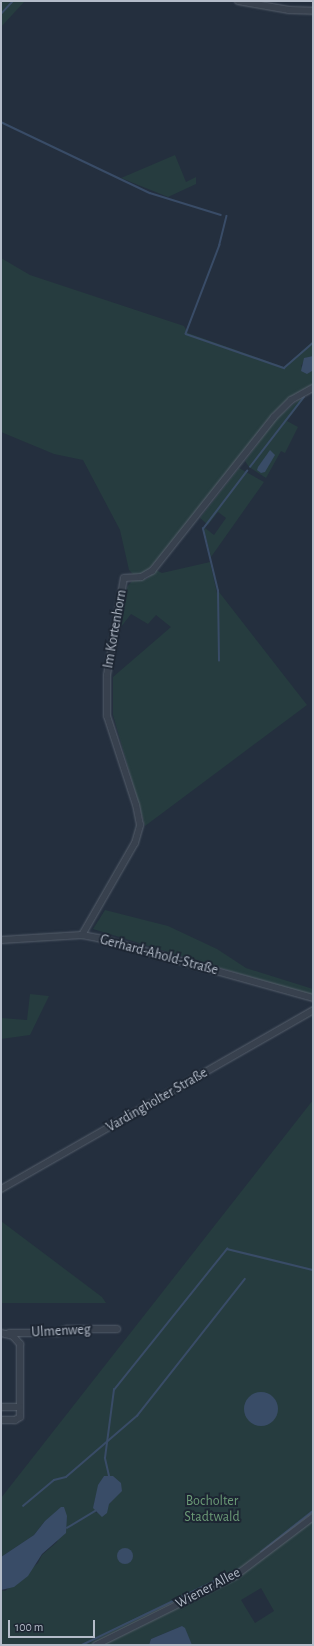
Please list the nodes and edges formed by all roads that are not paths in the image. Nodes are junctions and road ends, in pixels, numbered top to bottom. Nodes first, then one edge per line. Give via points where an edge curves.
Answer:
1 (238, 1) edge
2 (313, 11) edge
3 (313, 388) edge
4 (82, 936) junction
5 (1, 940) edge
6 (313, 998) edge
7 (313, 1010) edge
8 (1, 1189) edge
9 (117, 1329) dead end
10 (4, 1333) edge
11 (1, 1407) edge
12 (20, 1407) junction
13 (1, 1420) edge
14 (313, 1518) edge
15 (96, 1645) edge

1 - 2 street via 289,10
3 - 4 street, Im Kortenhorn via 291,400 274,417 152,571 141,577 124,578 107,675 107,716 140,825 135,843
4 - 5 street, Gerhard-Ahold-Straße
4 - 6 street, Gerhard-Ahold-Straße via 98,938
7 - 8 street, Vardingholter Straße
9 - 10 street, Ulmenweg
10 - 12 street, Ulmenweg via 14,1336 20,1344
11 - 12 street
12 - 13 street via 18,1418
14 - 15 street, Wiener Allee via 235,1576

